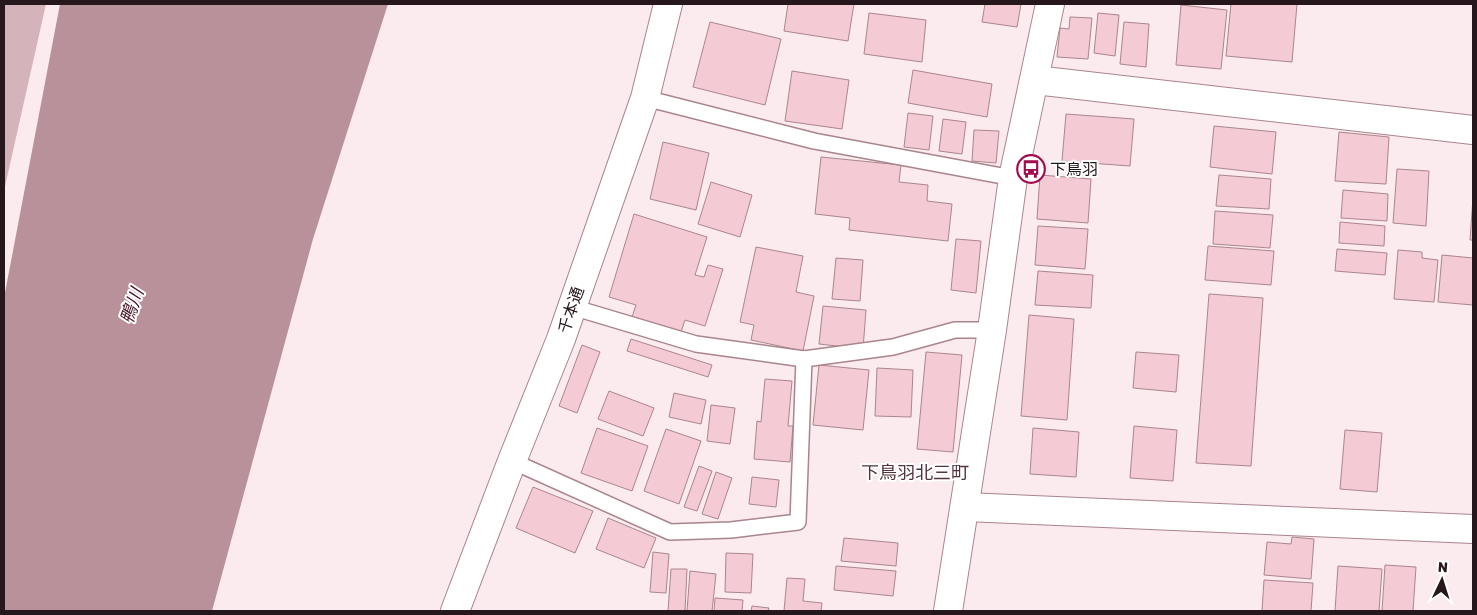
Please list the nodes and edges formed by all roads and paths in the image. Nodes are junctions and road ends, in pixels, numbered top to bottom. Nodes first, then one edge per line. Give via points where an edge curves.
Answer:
1 (668, 4) edge
2 (1050, 4) edge
3 (1035, 80) junction
4 (645, 98) junction
5 (1473, 130) edge
6 (1013, 178) junction
7 (572, 307) junction
8 (992, 330) junction
9 (804, 359) junction
10 (512, 461) junction
11 (964, 508) junction
12 (1473, 529) edge
13 (455, 611) edge
14 (948, 611) edge

1 - 4 street, 千本通
2 - 3 street
3 - 5 street
3 - 6 street
4 - 6 lane via 814,141
4 - 7 street, 千本通
6 - 8 street
7 - 9 lane via 696,344
7 - 10 street, 千本通
8 - 9 lane via 955,330 893,347
8 - 11 street
9 - 10 lane via 798,522 731,530 670,532
10 - 13 street, 千本通
11 - 12 street
11 - 14 street

